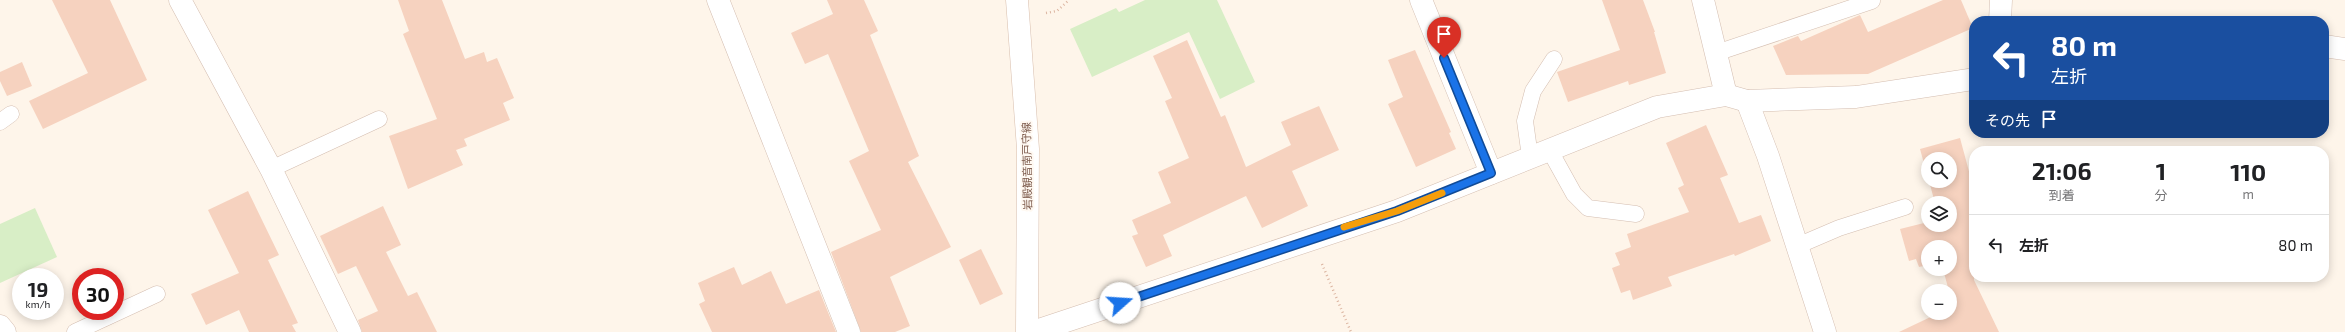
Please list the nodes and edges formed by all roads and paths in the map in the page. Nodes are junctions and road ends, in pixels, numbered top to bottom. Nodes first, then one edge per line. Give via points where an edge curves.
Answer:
1 (180, 0) edge
2 (718, 0) edge
3 (1017, 0) edge
4 (1069, 0) edge
5 (1421, 0) edge
6 (1703, 0) edge
7 (2001, 0) edge
8 (1872, 1) dead end
9 (1041, 14) dead end
10 (2000, 16) edge
11 (2329, 47) edge
12 (2345, 49) edge
13 (1716, 53) junction
14 (1554, 58) dead end
15 (1969, 80) edge
16 (1726, 95) junction
17 (1747, 101) junction
18 (379, 119) dead end
19 (1540, 153) junction
20 (271, 169) junction
21 (1491, 173) junction
22 (1905, 207) dead end
23 (1636, 214) dead end
24 (1311, 238) junction
25 (1797, 246) junction
26 (157, 294) dead end
27 (0, 326) edge
28 (5, 332) edge
29 (75, 332) edge
30 (350, 332) edge
31 (849, 332) edge
32 (1027, 332) edge
33 (1033, 332) edge
34 (1351, 332) edge
35 (1825, 332) edge

1 - 20 street
2 - 31 street
3 - 32 street, 岩殿観音南戸守線 via 1028,149
4 - 9 path via 1058,11
5 - 21 street
6 - 13 street
7 - 10 street
8 - 13 lane
11 - 12 street
13 - 16 street
14 - 19 lane via 1533,91 1525,121
15 - 17 street via 1856,97
16 - 17 street
16 - 19 street via 1657,107
17 - 25 street
18 - 20 lane
19 - 21 street
19 - 23 lane via 1588,208
20 - 30 street
21 - 24 street via 1397,211
22 - 25 lane via 1839,228
24 - 33 street
24 - 34 path
25 - 35 street
26 - 29 lane
27 - 28 street

